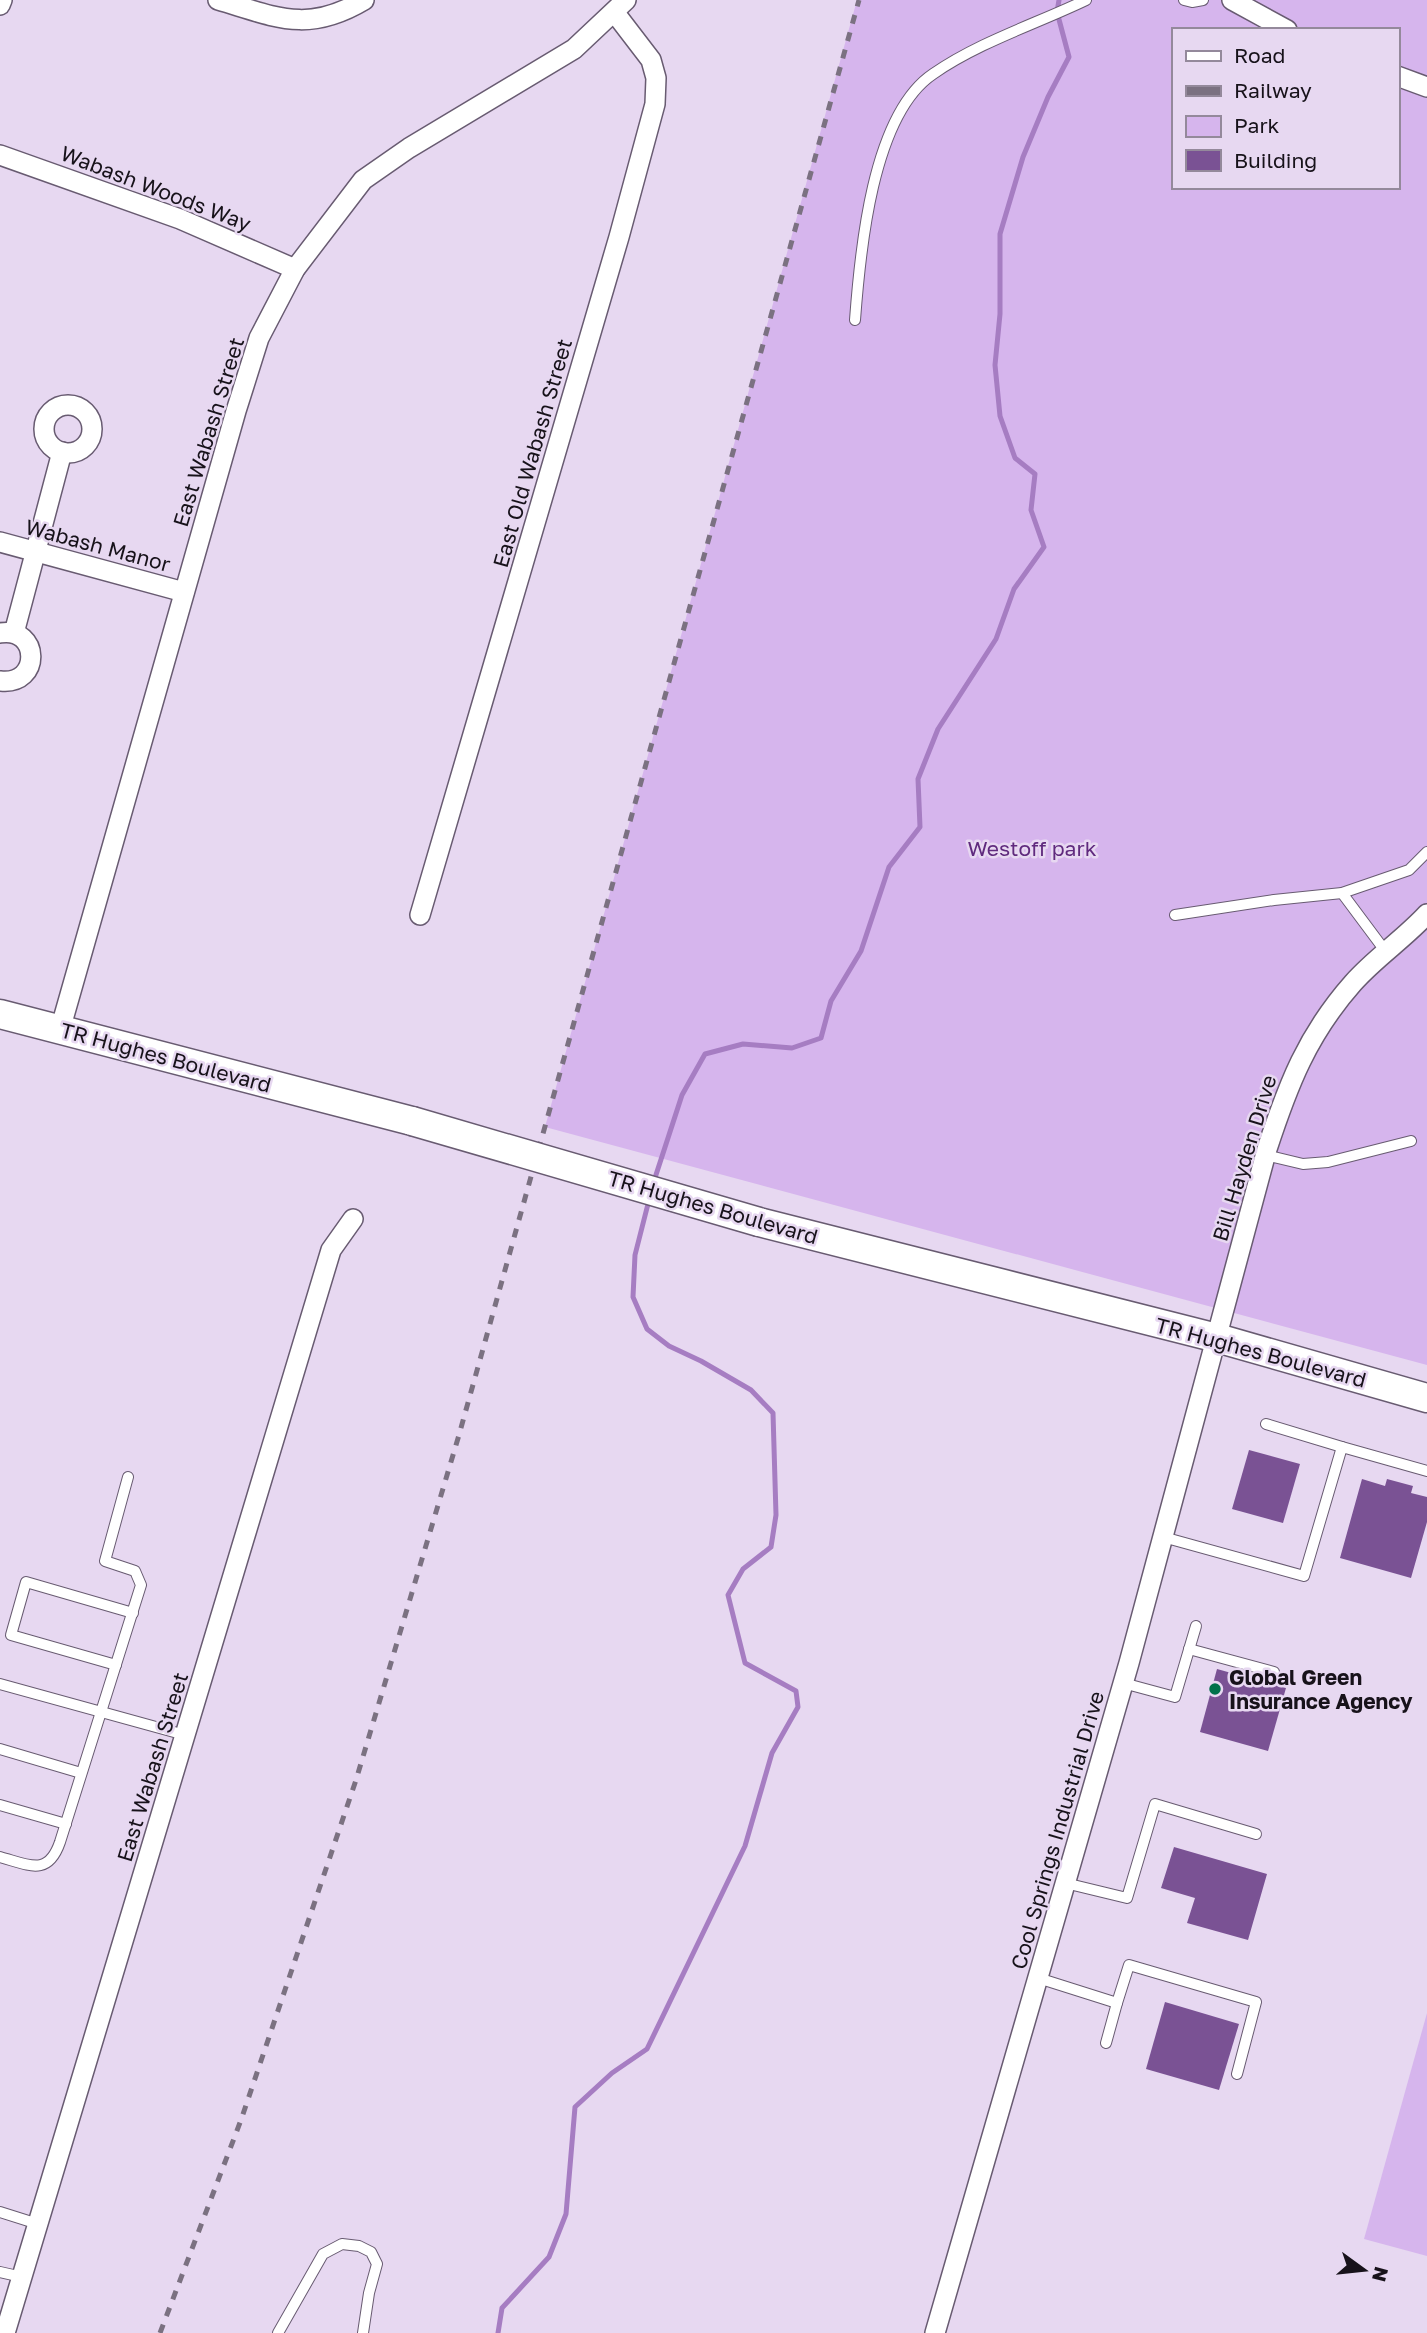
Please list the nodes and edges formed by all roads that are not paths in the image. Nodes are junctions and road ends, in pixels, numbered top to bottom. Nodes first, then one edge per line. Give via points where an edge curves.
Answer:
1 (218, 0) edge
2 (364, 0) edge
3 (1086, 0) edge
4 (1184, 0) edge
5 (1203, 0) edge
6 (1232, 0) edge
7 (620, 6) edge
8 (1283, 28) edge
9 (1399, 77) edge
10 (1427, 87) edge
11 (0, 155) edge
12 (295, 269) junction
13 (855, 320) dead end
14 (62, 452) dead end
15 (0, 542) edge
16 (34, 552) junction
17 (184, 592) junction
18 (7, 633) edge
19 (0, 681) edge
20 (1427, 852) edge
21 (1342, 894) junction
22 (1427, 914) edge
23 (420, 915) dead end
24 (1174, 915) dead end
25 (1386, 952) junction
26 (0, 1014) edge
27 (60, 1030) junction
28 (1411, 1141) dead end
29 (1265, 1156) junction
30 (353, 1219) dead end
31 (1217, 1338) junction
32 (1427, 1398) edge
33 (1266, 1424) dead end
34 (1342, 1447) junction
35 (1427, 1471) edge
36 (128, 1477) dead end
37 (1163, 1537) junction
38 (133, 1614) junction
39 (1196, 1626) dead end
40 (1189, 1648) junction
41 (116, 1665) junction
42 (1274, 1672) dead end
43 (1123, 1683) junction
44 (0, 1684) edge
45 (100, 1712) junction
46 (185, 1735) junction
47 (0, 1749) edge
48 (81, 1773) junction
49 (0, 1805) edge
50 (66, 1824) junction
51 (1256, 1834) dead end
52 (0, 1857) edge
53 (1065, 1883) junction
54 (1038, 1978) junction
55 (1117, 2003) junction
56 (1106, 2043) dead end
57 (1237, 2074) dead end
58 (0, 2212) edge
59 (38, 2224) junction
60 (0, 2272) edge
61 (22, 2277) junction
62 (5, 2333) edge
63 (278, 2333) edge
64 (363, 2333) edge
65 (935, 2333) edge

1 - 2 street via 310,21 343,13
3 - 13 lane via 932,74 907,98 876,176 860,253
4 - 5 lane
6 - 8 street
7 - 12 street, East Wabash Street via 574,49 363,180
7 - 23 street, East Old Wabash Street via 651,60 655,104
9 - 10 street
11 - 12 street, Wabash Woods Way via 180,219
12 - 17 street, East Wabash Street via 259,338
14 - 16 street
15 - 16 street, Wabash Manor
16 - 17 street, Wabash Manor
16 - 18 street
17 - 27 street, East Wabash Street
18 - 19 street via 27,643 31,659 18,679
20 - 21 lane via 1409,870
21 - 24 lane
21 - 25 lane
22 - 25 street, Bill Hayden Drive
25 - 29 street, Bill Hayden Drive via 1352,984 1315,1032 1289,1082
26 - 27 main road, TR Hughes Boulevard
27 - 31 main road, TR Hughes Boulevard, bridge via 412,1121 759,1222
28 - 29 lane via 1328,1162 1303,1164
29 - 31 street, Bill Hayden Drive
30 - 46 street, East Wabash Street via 331,1250
31 - 32 main road, TR Hughes Boulevard
31 - 37 street, Cool Springs Industrial Drive
33 - 34 lane
34 - 35 lane
34 - 37 lane via 1304,1576
36 - 38 lane via 105,1562 127,1567 139,1577
37 - 43 street, Cool Springs Industrial Drive
38 - 41 lane
38 - 41 lane via 26,1582 12,1635
39 - 40 lane
40 - 42 lane
40 - 43 lane via 1175,1697
41 - 45 lane
43 - 53 street, Cool Springs Industrial Drive
44 - 45 lane
45 - 46 lane
45 - 48 lane
46 - 59 street, East Wabash Street
47 - 48 lane
48 - 50 lane
49 - 50 lane
50 - 52 lane via 48,1864 34,1867
51 - 53 lane via 1155,1804 1127,1898
53 - 54 street, Cool Springs Industrial Drive
54 - 55 lane
54 - 65 street, Cool Springs Industrial Drive
55 - 56 lane
55 - 57 lane via 1129,1965 1256,2002
58 - 59 lane
59 - 61 street, East Wabash Street
60 - 61 lane
61 - 62 street, East Wabash Street
63 - 64 lane via 323,2253 342,2244 371,2252 377,2264

